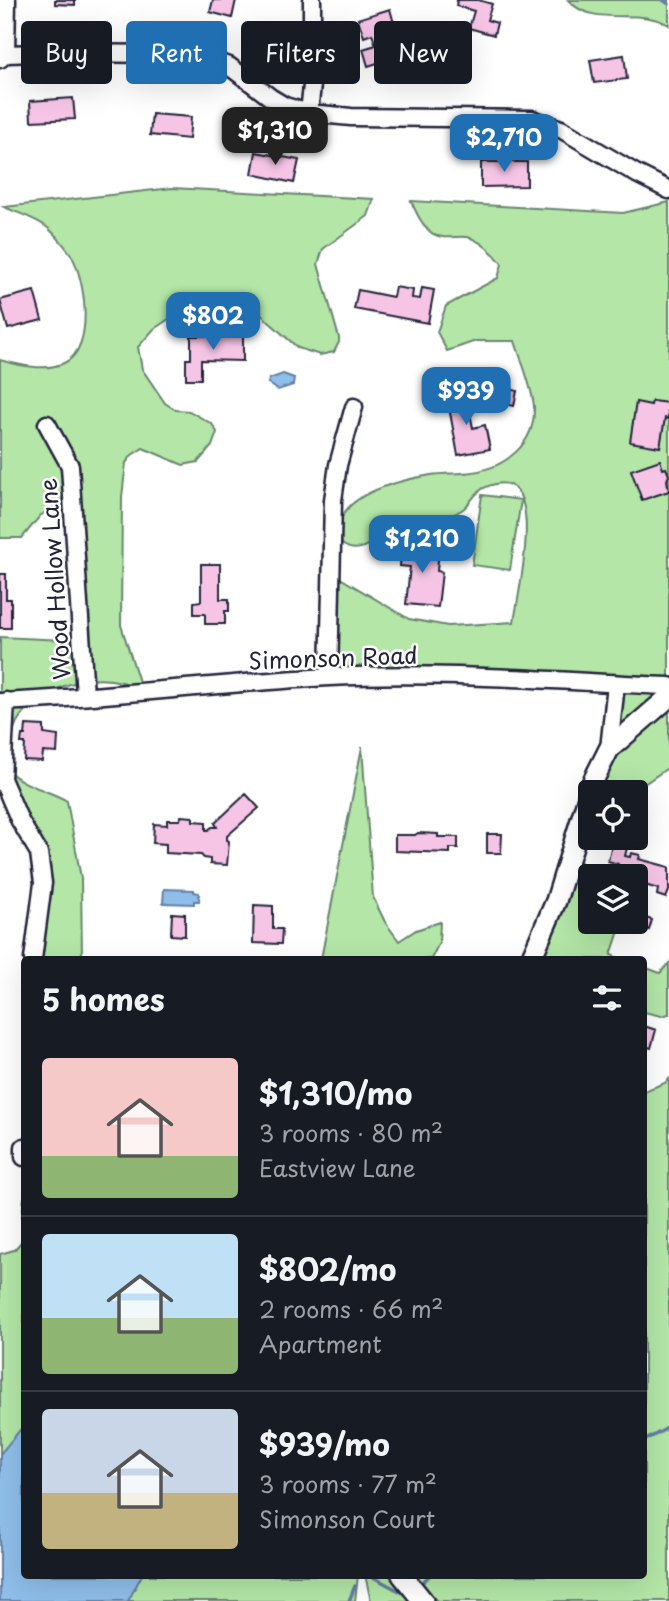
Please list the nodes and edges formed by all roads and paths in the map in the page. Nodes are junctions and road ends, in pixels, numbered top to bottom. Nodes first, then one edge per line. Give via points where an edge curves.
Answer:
1 (7, 0) edge
2 (312, 0) edge
3 (3, 57) edge
4 (309, 113) junction
5 (669, 190) edge
6 (354, 407) dead end
7 (47, 424) dead end
8 (329, 677) junction
9 (615, 684) junction
10 (669, 686) edge
11 (85, 695) junction
12 (669, 697) edge
13 (3, 702) edge
14 (609, 749) junction
15 (33, 956) edge
16 (532, 956) edge
17 (405, 1579) edge
18 (423, 1601) edge

1 - 3 street
2 - 4 street
3 - 4 street via 167,53 202,57 229,66 285,106
4 - 5 street via 532,119 561,129
6 - 8 street via 333,500
7 - 11 street, Wood Hollow Lane via 70,466
8 - 9 street, Simonson Road via 467,676
8 - 11 street, Simonson Road
9 - 10 street, Simonson Road
9 - 14 street
11 - 13 street, Simonson Road
12 - 14 street
13 - 15 street via 2,779 38,853 43,883
14 - 16 street via 593,781 556,901
17 - 18 street

